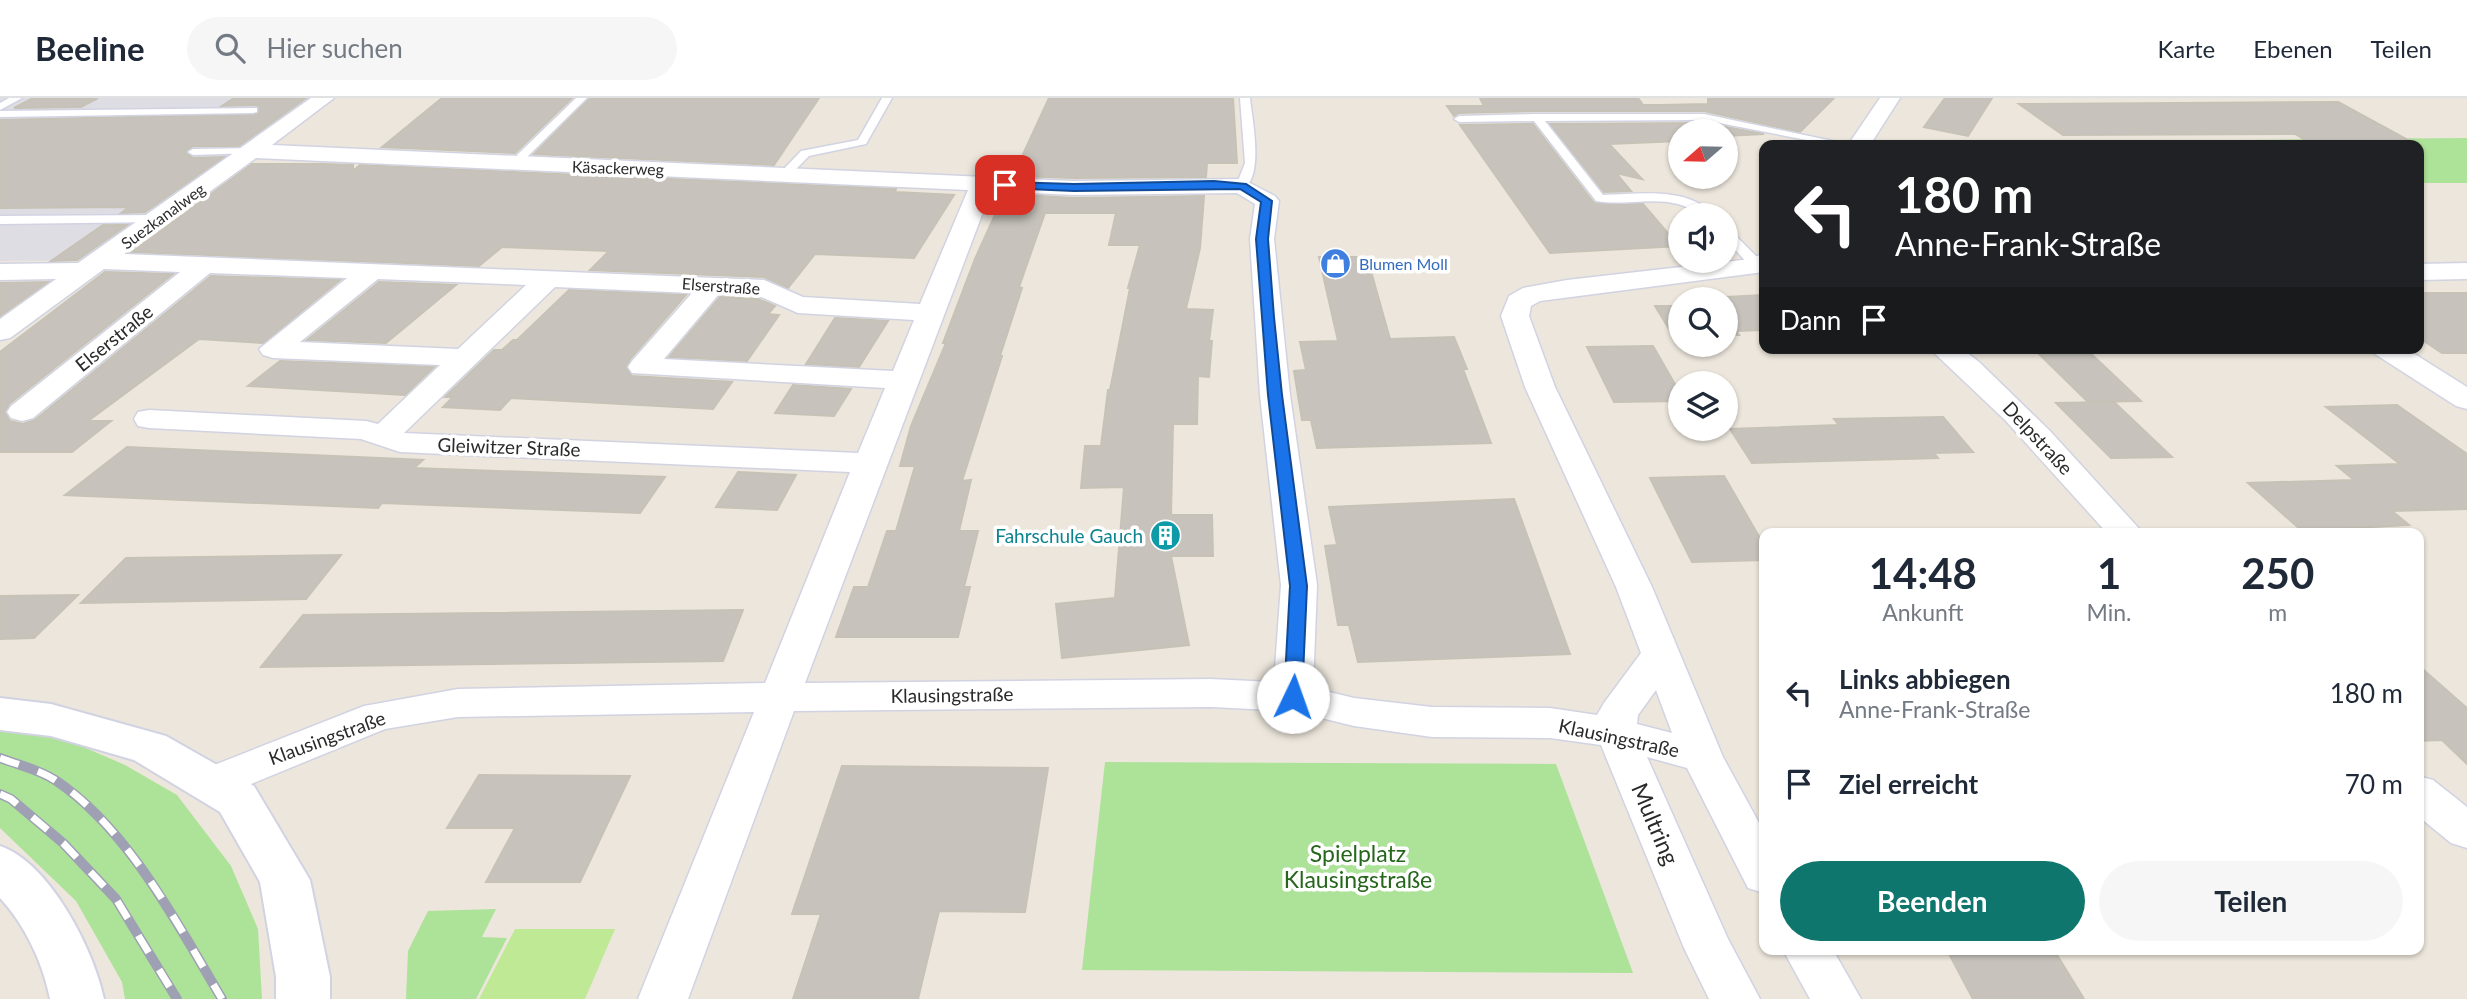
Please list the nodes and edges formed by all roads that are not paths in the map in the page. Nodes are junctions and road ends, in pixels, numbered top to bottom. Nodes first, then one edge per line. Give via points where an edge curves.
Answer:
1 (18, 98) edge
2 (324, 98) edge
3 (582, 98) edge
4 (887, 98) edge
5 (1245, 98) edge
6 (1890, 98) edge
7 (0, 107) edge
8 (253, 110) dead end
9 (0, 114) edge
10 (1536, 117) junction
11 (1459, 119) dead end
12 (1821, 140) edge
13 (1862, 140) edge
14 (254, 151) junction
15 (193, 152) dead end
16 (521, 157) dead end
17 (784, 175) junction
18 (982, 184) junction
19 (1242, 186) junction
20 (1682, 203) edge
21 (159, 219) junction
22 (0, 220) edge
23 (1738, 244) edge
24 (1759, 262) edge
25 (205, 264) junction
26 (1759, 265) edge
27 (94, 266) junction
28 (372, 271) junction
29 (2467, 271) edge
30 (0, 272) edge
31 (2424, 272) edge
32 (549, 278) junction
33 (713, 285) junction
34 (931, 313) junction
35 (0, 332) edge
36 (1951, 354) edge
37 (2394, 354) edge
38 (465, 358) junction
39 (903, 380) junction
40 (2467, 400) edge
41 (22, 412) dead end
42 (149, 419) dead end
43 (383, 436) junction
44 (870, 463) junction
45 (2121, 528) edge
46 (1662, 653) junction
47 (780, 697) junction
48 (1293, 697) junction
49 (0, 714) edge
50 (1616, 733) junction
51 (1702, 757) junction
52 (209, 784) junction
53 (2424, 797) edge
54 (2467, 831) edge
55 (1759, 865) edge
56 (0, 866) edge
57 (1810, 955) edge
58 (77, 999) edge
59 (303, 999) edge
60 (663, 999) edge
61 (1735, 999) edge
62 (1836, 999) edge

1 - 7 lane
2 - 14 street, Suezkanalweg
3 - 16 lane
4 - 17 lane via 862,142 805,153
5 - 19 lane via 1251,163
6 - 13 street
8 - 9 lane
10 - 11 lane
10 - 12 lane via 1704,117
10 - 20 lane via 1600,199
14 - 15 lane
14 - 17 street, Käsackerweg
14 - 21 street, Suezkanalweg
17 - 18 street, Käsackerweg
18 - 19 street, Käsackerweg
18 - 34 street
19 - 48 street via 1267,201 1262,239 1268,317 1298,586
21 - 22 lane
21 - 27 street, Suezkanalweg
23 - 24 lane
25 - 27 street, Elserstraße
25 - 28 street, Elserstraße
25 - 41 street, Elserstraße
26 - 46 street via 1590,285 1532,294 1518,302 1515,316 1540,387
27 - 30 street, Elserstraße
27 - 35 street, Suezkanalweg
28 - 32 street, Elserstraße
28 - 38 street via 273,349
29 - 31 street
32 - 33 street, Elserstraße
32 - 38 street
33 - 34 street, Elserstraße via 764,288 798,305
33 - 39 street via 642,366
34 - 39 street
36 - 45 street, Delpstraße via 2011,410
37 - 40 street
38 - 43 street
39 - 44 street
42 - 43 street, Gleiwitzer Straße via 366,430
43 - 44 street, Gleiwitzer Straße via 400,443
44 - 47 street
46 - 50 street via 1618,713
46 - 51 street
47 - 48 street, Klausingstraße via 1211,693
47 - 52 street, Klausingstraße via 458,703 377,716
47 - 60 street
48 - 50 street, Klausingstraße via 1354,712 1432,722 1550,723
49 - 52 main road via 51,720 150,748
50 - 51 street, Klausingstraße
50 - 61 street, Multring via 1708,948
51 - 55 street
52 - 59 main road via 237,799 285,880
53 - 54 street
56 - 58 main road via 33,899 72,974
57 - 62 street

